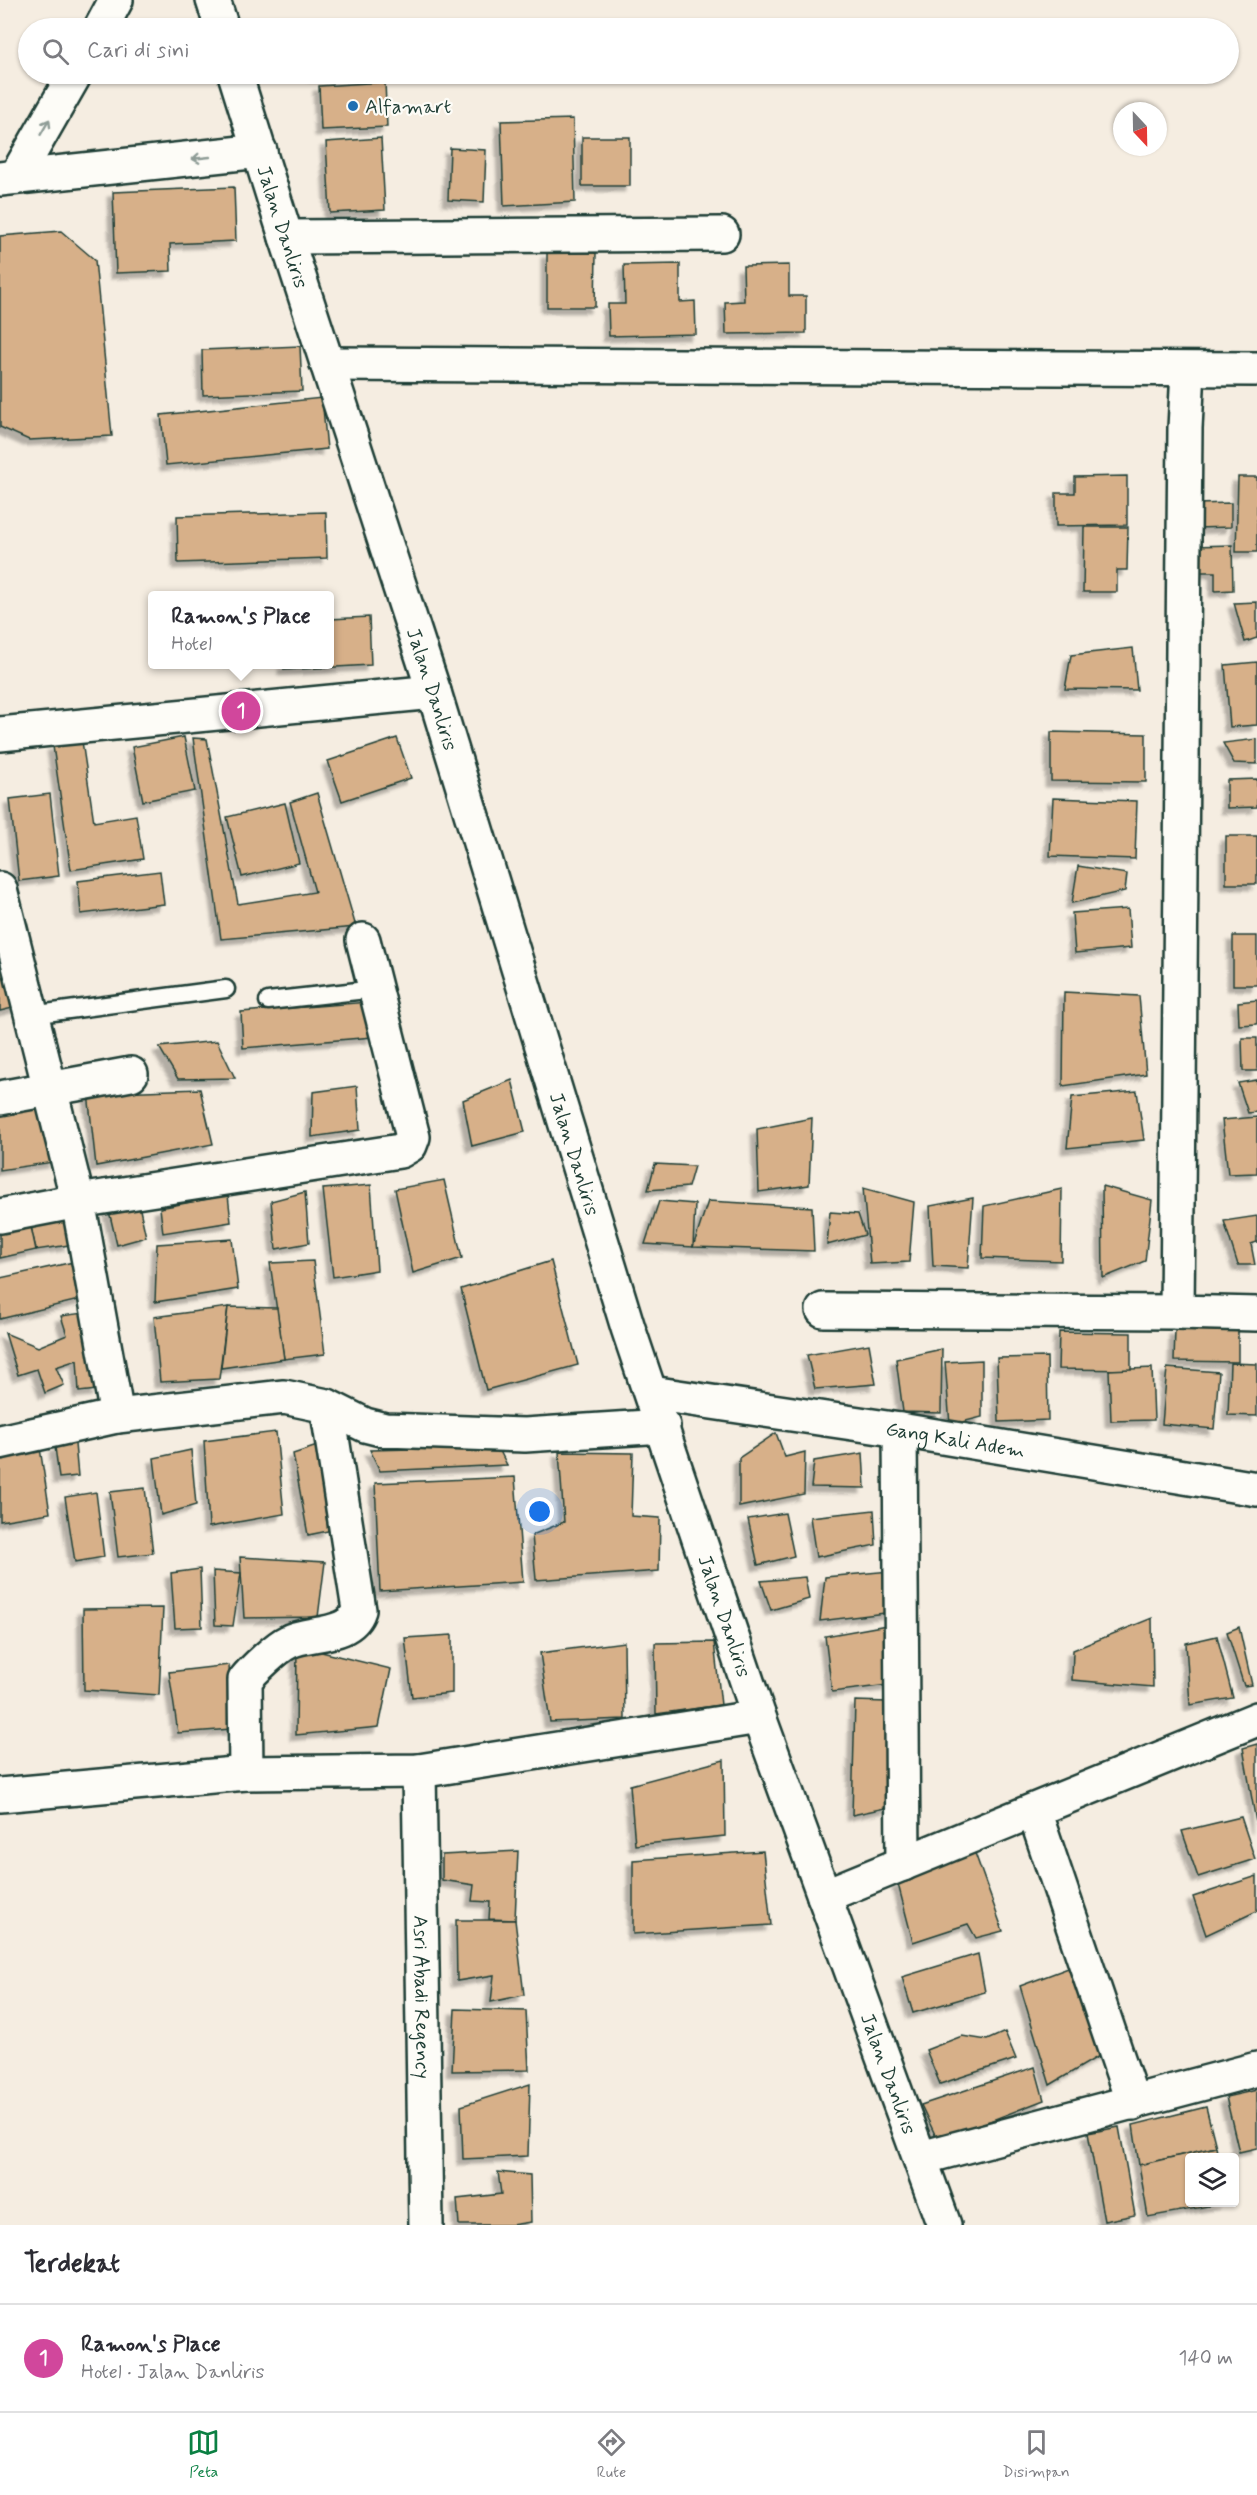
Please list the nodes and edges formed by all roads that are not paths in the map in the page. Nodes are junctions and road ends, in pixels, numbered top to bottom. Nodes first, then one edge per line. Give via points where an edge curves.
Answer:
1 (116, 0) edge
2 (213, 0) edge
3 (106, 18) edge
4 (219, 18) edge
5 (69, 84) edge
6 (239, 84) edge
7 (260, 151) junction
8 (8, 178) edge
9 (722, 234) dead end
10 (286, 237) junction
11 (327, 364) junction
12 (1257, 369) edge
13 (1188, 370) junction
14 (434, 692) junction
15 (0, 734) edge
16 (0, 890) edge
17 (363, 940) dead end
18 (226, 989) dead end
19 (375, 989) junction
20 (268, 1001) dead end
21 (32, 1015) junction
22 (131, 1074) dead end
23 (49, 1088) junction
24 (0, 1098) edge
25 (78, 1201) junction
26 (0, 1216) edge
27 (823, 1310) dead end
28 (1177, 1312) junction
29 (1257, 1314) edge
30 (651, 1393) junction
31 (327, 1406) junction
32 (117, 1416) junction
33 (663, 1426) junction
34 (900, 1430) junction
35 (0, 1442) edge
36 (1257, 1489) edge
37 (759, 1717) junction
38 (1257, 1719) edge
39 (419, 1771) junction
40 (246, 1773) junction
41 (1, 1787) edge
42 (1034, 1811) junction
43 (903, 1864) junction
44 (824, 1896) junction
45 (1257, 2069) edge
46 (1133, 2103) junction
47 (921, 2158) junction
48 (426, 2225) edge
49 (944, 2225) edge

1 - 3 street
2 - 4 street
8 -> 5 street
6 - 7 street, Jalan Danliris
7 -> 8 street
7 - 10 street, Jalan Danliris
9 - 10 street
10 - 11 street, Jalan Danliris
11 - 13 street
11 - 14 street, Jalan Danliris
12 - 13 street
13 - 28 street
14 - 15 street
14 - 30 street, Jalan Danliris
16 - 21 street
17 - 19 street
18 - 21 lane
19 - 20 lane
19 - 25 street via 413,1137 410,1145 400,1151
21 - 23 street
22 - 23 street
23 - 24 street
23 - 25 street
25 - 26 street
25 - 32 street
27 - 28 street
28 - 29 street
30 - 33 street, Jalan Danliris
30 - 34 street, Gang Kali Adem
31 - 32 street via 284,1397
31 - 33 street via 385,1430 525,1435
31 - 40 street via 359,1610 356,1618 344,1627 288,1642 245,1680
32 - 35 street
33 - 37 street, Jalan Danliris
34 - 36 street, Gang Kali Adem
34 - 43 street
37 - 39 street
37 - 44 street, Jalan Danliris
38 - 42 street
39 - 40 street
39 - 48 street, Asri Abadi Regency
40 - 41 street
42 - 43 street
42 - 46 street
43 - 44 street
44 - 47 street, Jalan Danliris
45 - 46 street
46 - 47 street
47 - 49 street, Jalan Danliris

